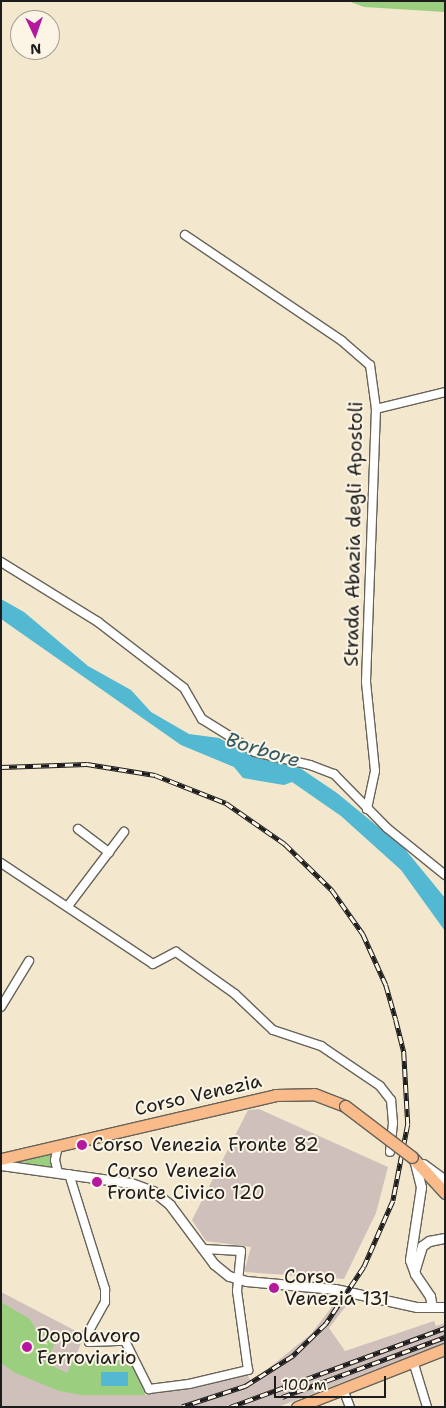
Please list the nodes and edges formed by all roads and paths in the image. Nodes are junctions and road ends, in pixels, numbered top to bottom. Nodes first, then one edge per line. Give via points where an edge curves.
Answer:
1 (186, 235) dead end
2 (445, 392) edge
3 (376, 409) junction
4 (1, 562) edge
5 (367, 809) junction
6 (78, 830) dead end
7 (124, 832) dead end
8 (109, 852) junction
9 (1, 863) edge
10 (445, 875) edge
11 (68, 906) junction
12 (29, 961) dead end
13 (1, 1007) edge
14 (58, 1146) junction
15 (390, 1152) dead end
16 (412, 1156) junction
17 (1, 1159) edge
18 (1, 1166) edge
19 (58, 1173) junction
20 (69, 1174) junction
21 (445, 1180) edge
22 (445, 1193) edge
23 (445, 1238) edge
24 (203, 1249) junction
25 (414, 1274) junction
26 (238, 1279) junction
27 (445, 1307) edge
28 (432, 1308) junction
29 (445, 1349) edge
30 (413, 1361) junction
31 (343, 1389) junction
32 (297, 1407) edge
33 (350, 1407) edge
34 (427, 1407) edge

1 - 3 street, Strada Abazia degli Apostoli via 342,341 370,365
2 - 3 street
3 - 5 street, Strada Abazia degli Apostoli via 366,682 375,771
4 - 5 street via 98,622 184,688 202,719 255,752 310,764 334,774
5 - 10 street
6 - 8 street
7 - 8 street
8 - 11 street
9 - 11 street
11 - 15 street via 153,964 176,952 235,994 274,1030 321,1046 380,1086 391,1100
12 - 13 street
14 - 16 main road, Corso Venezia, bridge via 275,1095 314,1094 345,1106
14 - 17 main road, Corso Venezia
14 - 19 street via 55,1160
16 - 21 street
16 - 22 main road, Corso Venezia
16 - 25 street via 421,1180 410,1260
18 - 19 street
19 - 20 street
20 - 24 street via 131,1183 152,1191 170,1204
20 - 26 street via 105,1289 105,1302 87,1334 89,1342 125,1341 149,1389 248,1370 240,1332
23 - 25 street via 422,1246
24 - 26 street via 222,1272
24 - 26 street via 241,1251
25 - 28 street via 430,1296
26 - 28 street via 335,1289
27 - 28 street
29 - 30 main road
30 - 31 main road
30 - 34 street
31 - 32 main road
31 - 33 street

